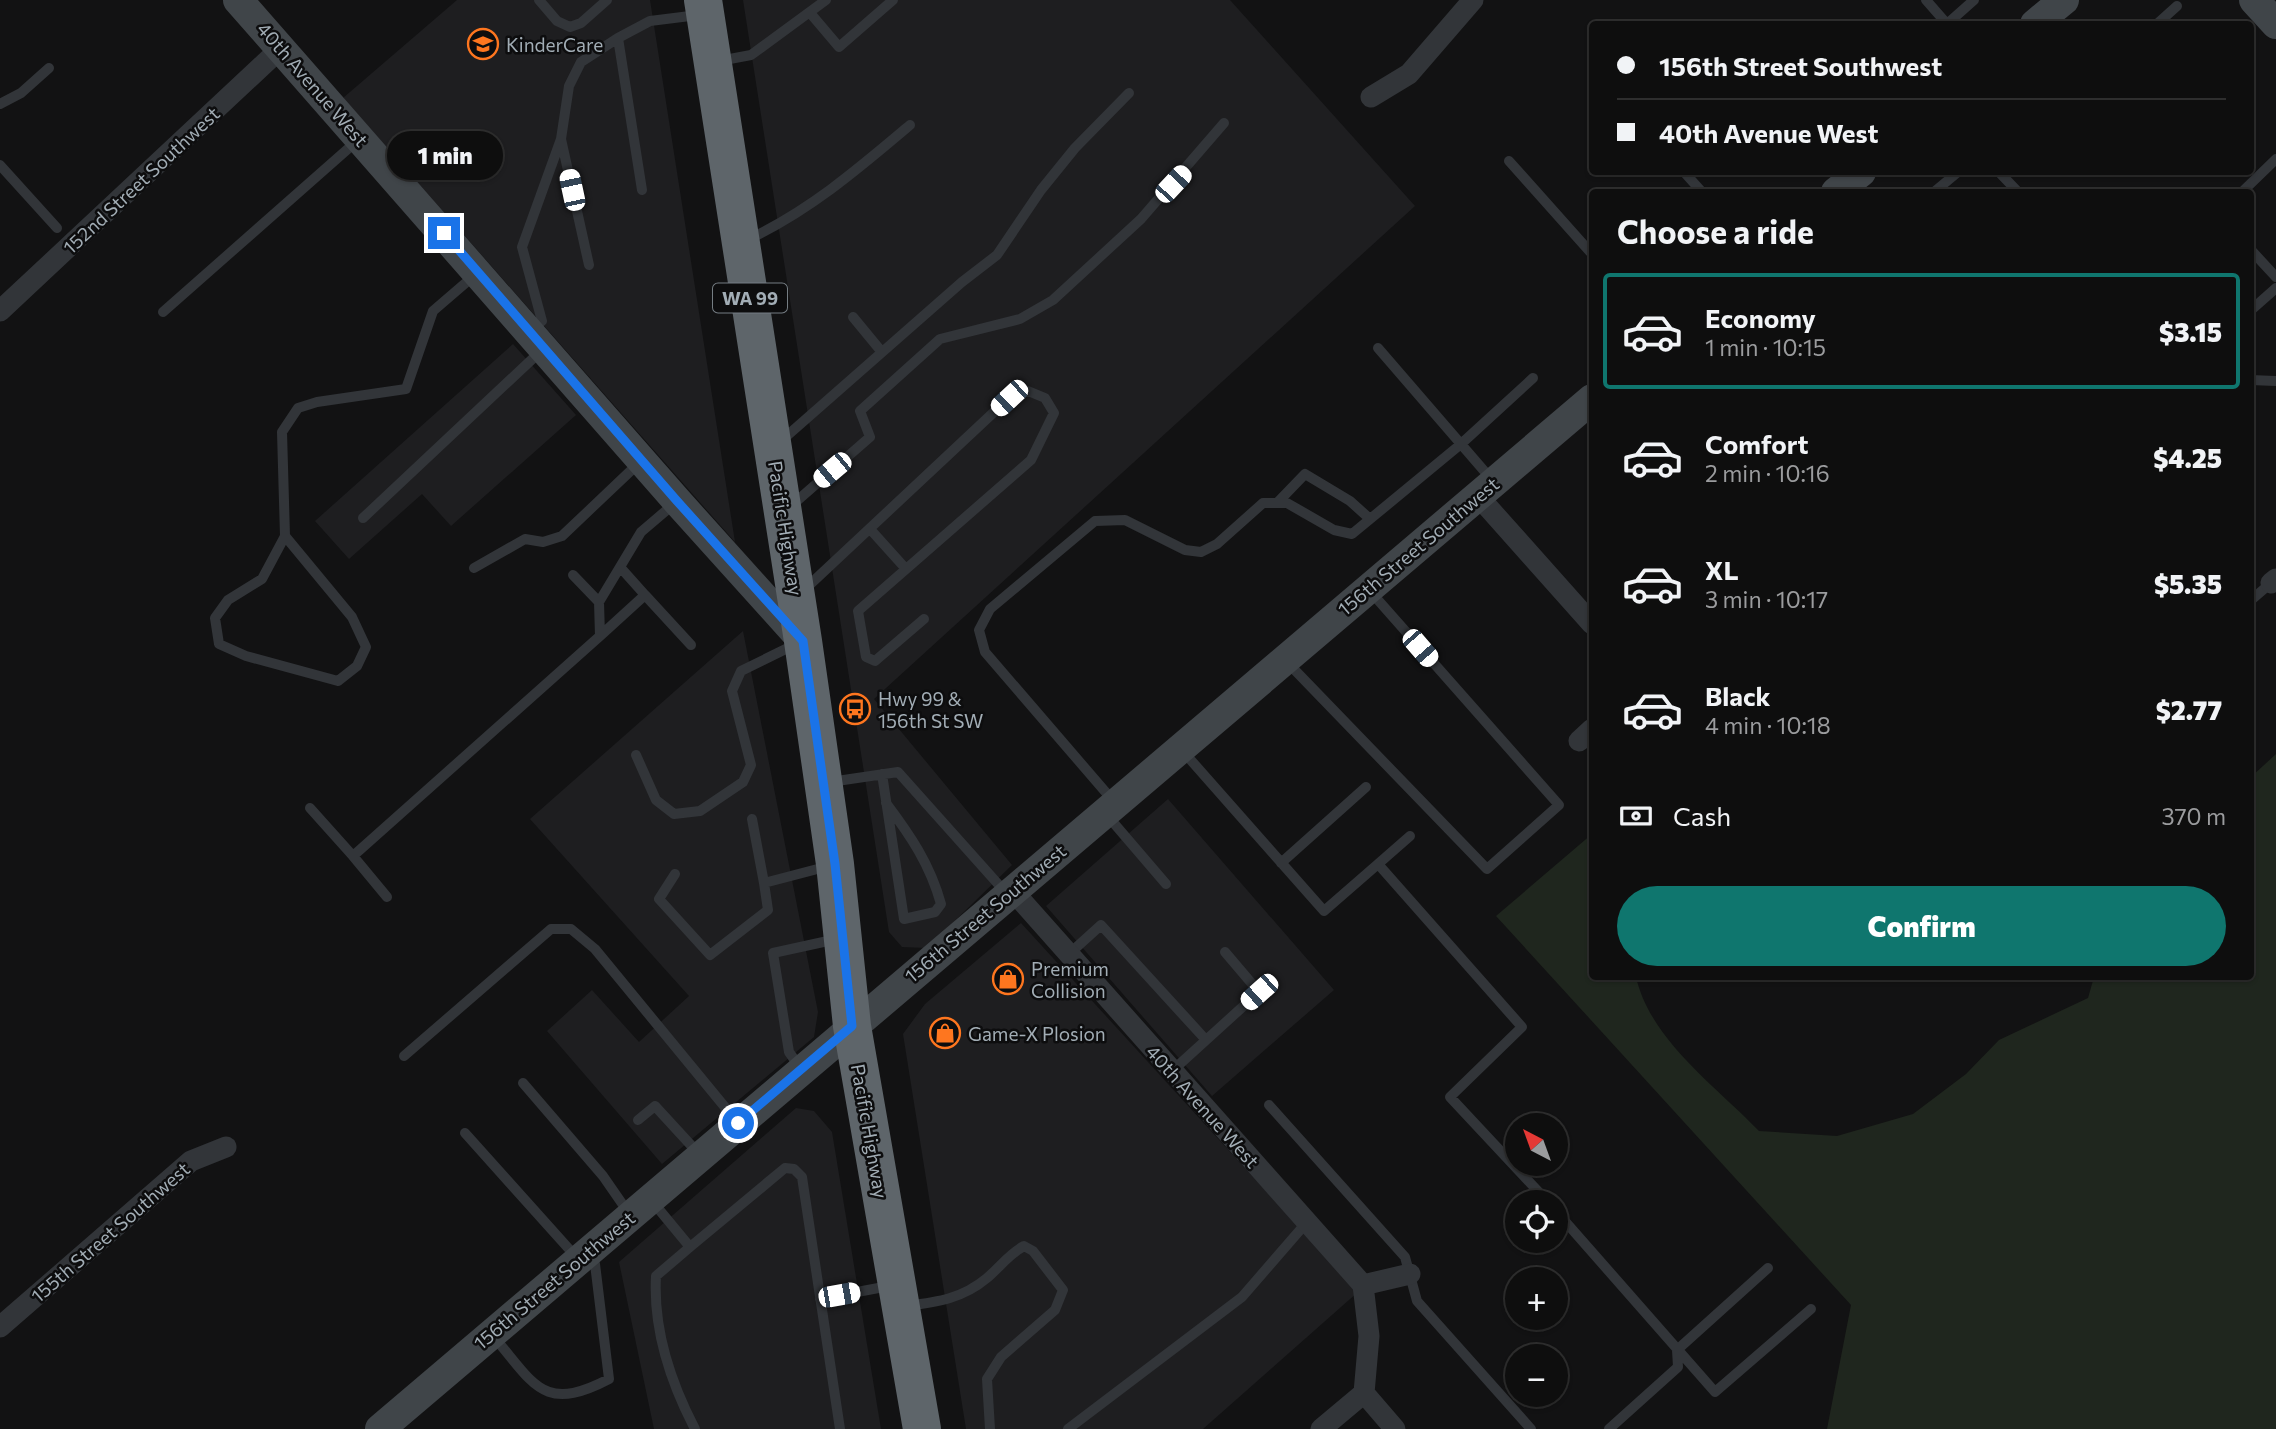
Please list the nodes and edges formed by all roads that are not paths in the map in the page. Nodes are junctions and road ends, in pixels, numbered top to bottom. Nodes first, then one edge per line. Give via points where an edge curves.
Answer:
1 (238, 0) edge
2 (539, 0) edge
3 (607, 0) edge
4 (826, 0) edge
5 (893, 0) edge
6 (1473, 0) edge
7 (1926, 0) edge
8 (1974, 0) edge
9 (2064, 0) edge
10 (2254, 0) edge
11 (2178, 6) dead end
12 (704, 7) edge
13 (811, 13) junction
14 (1944, 21) edge
15 (1950, 21) edge
16 (2039, 21) edge
17 (2160, 21) edge
18 (2276, 24) edge
19 (618, 38) junction
20 (281, 48) junction
21 (713, 62) junction
22 (49, 68) dead end
23 (1129, 93) dead end
24 (1371, 97) dead end
25 (0, 104) edge
26 (1224, 123) dead end
27 (910, 125) dead end
28 (360, 138) junction
29 (561, 139) junction
30 (2276, 159) edge
31 (1509, 161) dead end
32 (0, 164) edge
33 (1687, 175) edge
34 (1857, 175) edge
35 (1954, 175) edge
36 (2002, 175) edge
37 (1699, 189) edge
38 (1840, 189) edge
39 (1938, 189) edge
40 (2015, 189) edge
41 (2245, 189) edge
42 (642, 190) dead end
43 (57, 228) dead end
44 (741, 243) junction
45 (1589, 251) edge
46 (2254, 253) edge
47 (589, 265) dead end
48 (478, 272) junction
49 (2276, 277) edge
50 (2276, 289) edge
51 (2254, 308) edge
52 (0, 311) edge
53 (163, 312) dead end
54 (853, 317) dead end
55 (538, 339) junction
56 (1378, 348) dead end
57 (881, 351) junction
58 (1533, 378) dead end
59 (2254, 380) edge
60 (2276, 381) edge
61 (1589, 402) edge
62 (1461, 444) junction
63 (773, 447) junction
64 (643, 459) junction
65 (1486, 489) junction
66 (677, 501) junction
67 (1277, 503) junction
68 (783, 512) junction
69 (363, 518) dead end
70 (1370, 519) junction
71 (870, 529) junction
72 (285, 536) junction
73 (620, 567) junction
74 (474, 568) dead end
75 (906, 569) junction
76 (573, 575) dead end
77 (2274, 581) edge
78 (1368, 589) junction
79 (645, 595) junction
80 (797, 597) junction
81 (2254, 598) edge
82 (599, 602) junction
83 (925, 619) dead end
84 (1589, 620) edge
85 (600, 636) junction
86 (803, 641) junction
87 (691, 645) dead end
88 (1284, 659) junction
89 (1180, 748) junction
90 (636, 755) dead end
91 (882, 774) junction
92 (824, 783) junction
93 (1366, 787) dead end
94 (886, 803) junction
95 (1110, 807) junction
96 (310, 808) dead end
97 (752, 819) dead end
98 (1410, 836) dead end
99 (353, 856) junction
100 (1281, 863) junction
101 (835, 864) junction
102 (1378, 864) junction
103 (675, 874) dead end
104 (764, 883) junction
105 (1166, 884) dead end
106 (1010, 892) junction
107 (387, 897) dead end
108 (843, 938) junction
109 (1225, 952) dead end
110 (1069, 954) junction
111 (852, 1026) junction
112 (1206, 1040) junction
113 (404, 1056) dead end
114 (801, 1069) junction
115 (1172, 1071) junction
116 (523, 1083) dead end
117 (1269, 1105) dead end
118 (639, 1121) dead end
119 (738, 1123) junction
120 (466, 1133) dead end
121 (226, 1147) dead end
122 (700, 1155) junction
123 (1537, 1190) edge
124 (640, 1207) junction
125 (1307, 1222) junction
126 (1568, 1225) edge
127 (690, 1247) junction
128 (582, 1256) junction
129 (1768, 1269) dead end
130 (1410, 1274) junction
131 (1363, 1285) junction
132 (898, 1295) junction
133 (820, 1299) junction
134 (1811, 1310) dead end
135 (0, 1327) edge
136 (491, 1334) junction
137 (1678, 1350) junction
138 (1364, 1393) junction
139 (380, 1429) edge
140 (695, 1429) edge
141 (840, 1429) edge
142 (922, 1429) edge
143 (990, 1429) edge
144 (1068, 1429) edge
145 (1321, 1429) edge
146 (1395, 1429) edge
147 (1531, 1429) edge
148 (1609, 1429) edge

1 - 20 street, 40th Avenue West
2 - 3 lane via 557,21 570,27
4 - 13 lane
5 - 13 lane via 839,47
6 - 24 street via 1409,75
7 - 14 lane
8 - 15 lane
9 - 16 street
10 - 18 street
11 - 17 lane
12 - 19 lane via 650,21
12 - 21 highway, Pacific Highway / WA 99
13 - 21 lane via 751,55
19 - 29 lane via 581,62 569,86
19 - 42 lane
20 - 28 street, 40th Avenue West
20 - 52 street, 152nd Street Southwest
21 - 44 highway, Pacific Highway / WA 99
22 - 25 lane via 21,93
23 - 57 lane via 1058,169 998,255
26 - 68 lane via 1141,219 1053,300 1020,319 940,339 860,411 870,437
27 - 44 lane via 820,200
28 - 48 street, 40th Avenue West
28 - 53 lane
29 - 47 lane
29 - 55 lane via 522,247 542,321
30 - 41 lane
31 - 45 lane
32 - 43 lane
33 - 37 lane
34 - 38 street
35 - 39 lane
36 - 40 lane
44 - 63 highway, Pacific Highway / WA 99
46 - 49 lane
48 - 55 street, 40th Avenue West
48 - 72 lane via 433,311 406,389 298,408 282,432
50 - 51 lane
54 - 57 lane
55 - 64 street, 40th Avenue West
55 - 69 lane
56 - 62 lane
57 - 63 lane
58 - 62 lane
59 - 60 lane
61 - 65 street, 156th Street Southwest
62 - 65 lane
62 - 70 lane
63 - 68 highway, Pacific Highway / WA 99
64 - 66 street, 40th Avenue West
64 - 74 lane via 562,536 543,542 524,539
65 - 78 street, 156th Street Southwest
65 - 84 street
66 - 73 lane via 641,532
66 - 86 street, 40th Avenue West
67 - 70 lane via 1287,503 1334,530 1352,534
67 - 70 lane via 1304,474 1350,501
67 - 95 lane via 1263,503 1217,544 1201,552 1185,550 1125,520 1095,521 990,609 979,630 985,652
68 - 80 highway, Pacific Highway / WA 99
71 - 75 lane
71 - 75 lane via 1009,398 1028,391 1046,399 1054,413 1031,460
71 - 80 lane
72 - 72 lane via 262,579 228,600 215,618 219,644 338,681 357,666 366,647 352,617
73 - 79 lane
73 - 82 lane
75 - 83 lane via 858,611 866,657 875,662
76 - 82 lane
77 - 81 lane
78 - 88 street, 156th Street Southwest
78 - 88 lane via 1559,805 1487,869
79 - 85 lane
79 - 87 lane
80 - 86 highway, Pacific Highway / WA 99
82 - 85 lane
85 - 99 lane
86 - 90 lane via 741,671 732,691 751,765 743,782 699,811 674,814 656,800
86 - 92 highway, Pacific Highway / WA 99
88 - 89 street, 156th Street Southwest
89 - 95 street, 156th Street Southwest
89 - 100 lane
91 - 92 lane
91 - 94 lane
91 - 106 lane via 898,772
92 - 101 highway, Pacific Highway / WA 99
93 - 100 lane
94 - 94 lane via 904,919 935,912 941,904 934,879 920,850
95 - 105 lane
95 - 106 street, 156th Street Southwest
96 - 99 lane
97 - 104 lane
98 - 102 lane
99 - 107 lane
100 - 102 lane via 1324,911
101 - 104 lane
101 - 108 highway, Pacific Highway / WA 99
102 - 123 lane via 1522,1027 1450,1097
103 - 104 lane via 659,899 710,955 768,910
106 - 110 street, 40th Avenue West
106 - 111 street, 156th Street Southwest
108 - 111 highway, Pacific Highway / WA 99
108 - 114 lane via 773,953 789,1052
109 - 112 lane via 1259,992
110 - 112 lane via 1101,925
110 - 115 street, 40th Avenue West
111 - 114 street, 156th Street Southwest
111 - 132 highway, Pacific Highway / WA 99
112 - 115 lane
113 - 119 lane via 551,929 571,929 595,949
114 - 119 street, 156th Street Southwest
115 - 125 street, 40th Avenue West
116 - 124 lane via 603,1176
117 - 130 lane via 1405,1257
118 - 122 lane via 655,1106
119 - 122 street, 156th Street Southwest
120 - 128 lane
121 - 135 street, 155th Street Southwest via 191,1161
122 - 124 street, 156th Street Southwest
124 - 127 lane
124 - 128 street, 156th Street Southwest
125 - 131 street, 40th Avenue West
125 - 144 lane via 1242,1297
126 - 137 lane
127 - 133 lane via 773,1176 785,1168 794,1169 802,1177
127 - 140 lane via 656,1276 654,1312 677,1394
128 - 136 street, 156th Street Southwest
128 - 136 lane via 595,1264 609,1379 587,1390 555,1396 530,1382
129 - 137 lane
130 - 131 street
130 - 147 lane via 1417,1300
131 - 138 street via 1368,1336
132 - 133 lane
132 - 142 highway, Pacific Highway / WA 99
132 - 143 lane via 947,1301 965,1294 1024,1246 1063,1290 1055,1310 1001,1357 987,1379
133 - 141 lane
134 - 137 lane via 1715,1392
136 - 139 street, 156th Street Southwest
137 - 148 lane via 1678,1367
138 - 145 street
138 - 146 street

